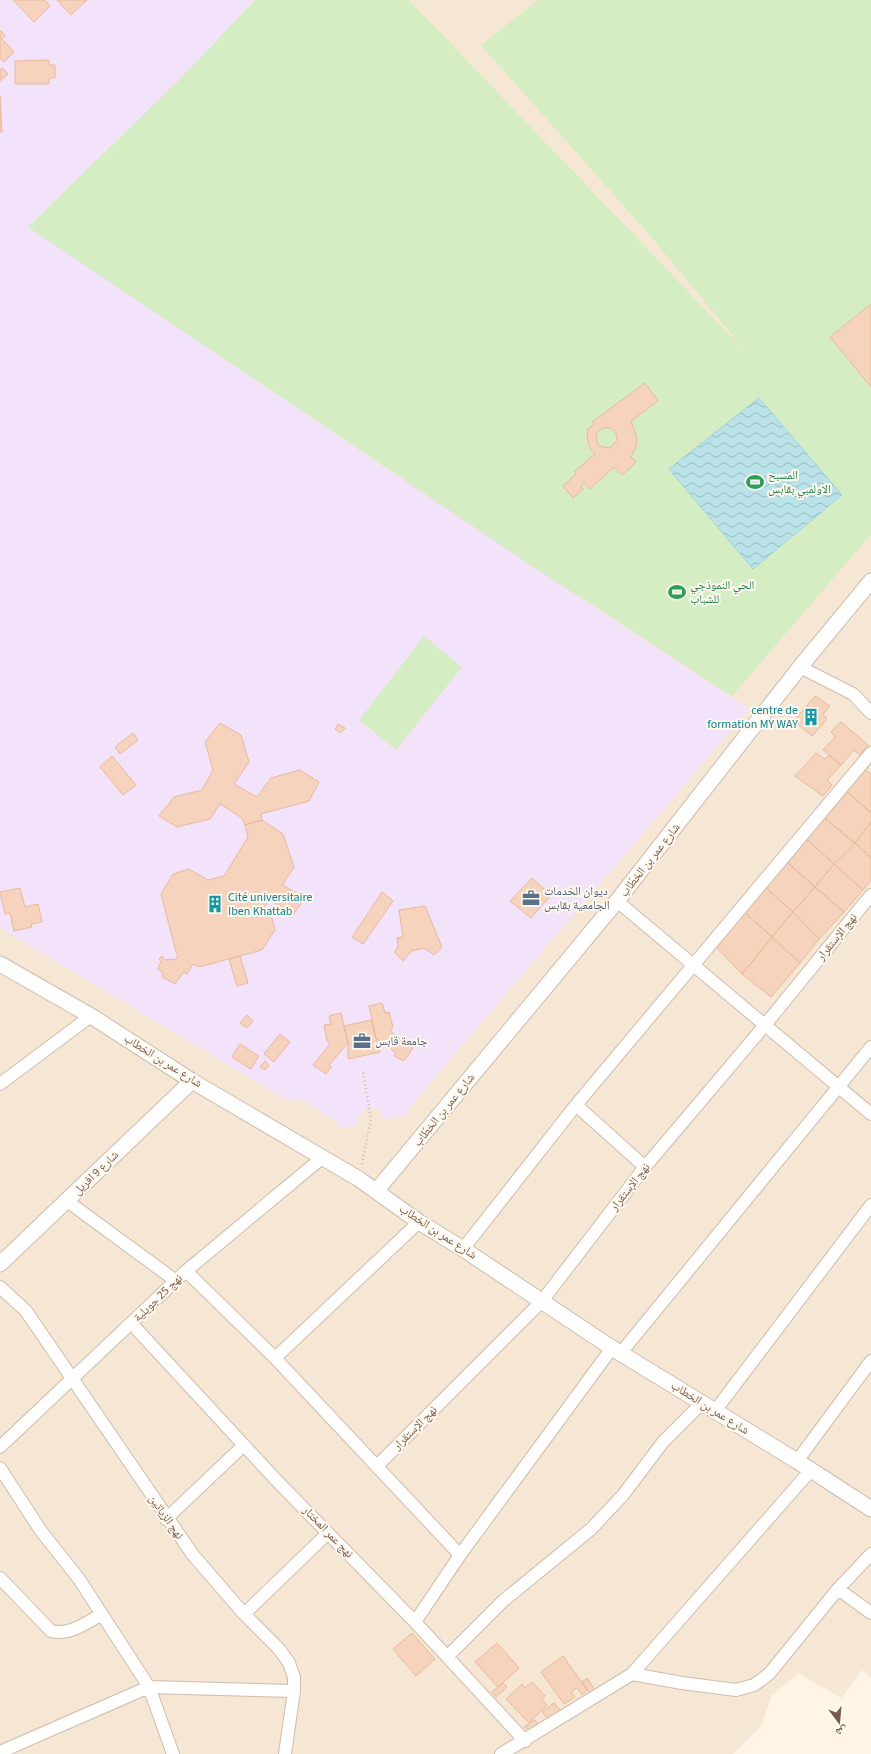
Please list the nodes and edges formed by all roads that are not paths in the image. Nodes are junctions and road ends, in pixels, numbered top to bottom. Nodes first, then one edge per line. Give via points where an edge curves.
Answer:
1 (871, 581) edge
2 (800, 667) junction
3 (871, 713) edge
4 (871, 753) edge
5 (871, 895) edge
6 (618, 901) junction
7 (692, 965) junction
8 (1, 966) edge
9 (91, 1016) junction
10 (765, 1025) junction
11 (871, 1047) edge
12 (192, 1081) junction
13 (0, 1084) edge
14 (838, 1086) junction
15 (576, 1106) junction
16 (871, 1114) edge
17 (323, 1158) junction
18 (645, 1167) junction
19 (377, 1190) junction
20 (67, 1201) junction
21 (871, 1205) edge
22 (419, 1222) junction
23 (463, 1249) junction
24 (0, 1264) edge
25 (186, 1271) junction
26 (176, 1280) junction
27 (0, 1287) edge
28 (542, 1302) junction
29 (132, 1323) junction
30 (616, 1351) junction
31 (275, 1358) junction
32 (871, 1362) edge
33 (72, 1377) junction
34 (702, 1403) junction
35 (715, 1411) junction
36 (244, 1446) junction
37 (0, 1447) edge
38 (797, 1461) junction
39 (377, 1466) junction
40 (0, 1468) edge
41 (811, 1470) junction
42 (871, 1509) edge
43 (166, 1519) junction
44 (328, 1533) junction
45 (871, 1554) edge
46 (460, 1556) junction
47 (0, 1578) edge
48 (838, 1589) junction
49 (871, 1613) edge
50 (102, 1614) junction
51 (244, 1614) junction
52 (415, 1622) junction
53 (448, 1656) junction
54 (632, 1674) junction
55 (149, 1687) junction
56 (294, 1691) junction
57 (525, 1741) junction
58 (0, 1752) edge
59 (173, 1754) edge
60 (285, 1754) edge
61 (501, 1754) edge

1 - 2 street, شارع عمر بن الخطّاب
2 - 3 street via 853,694
2 - 6 street, شارع عمر بن الخطّاب
4 - 7 street
5 - 10 street, نهج الإستقرار
6 - 7 street
6 - 19 street, شارع عمر بن الخطّاب
7 - 10 street
7 - 15 street
8 - 9 street, شارع عمر بن الخطاب
9 - 12 street, شارع عمر بن الخطاب
9 - 13 street
10 - 14 street
10 - 18 street, نهج الإستقرار
11 - 14 street
12 - 17 street, شارع عمر بن الخطاب
12 - 20 street, شارع 9 افريل
14 - 16 street
14 - 30 street
15 - 18 street
15 - 23 street
17 - 19 street, شارع عمر بن الخطاب
17 - 25 street, نهج 25 جويلية
18 - 28 street, نهج الإستقرار
19 - 22 street, شارع عمر بن الخطاب
20 - 24 street, شارع 9 افريل
20 - 26 street
21 - 35 street
22 - 23 street, شارع عمر بن الخطاب
22 - 31 street
23 - 28 street, شارع عمر بن الخطاب
25 - 26 street, نهج 25 جويلية
25 - 31 street
26 - 29 street, نهج 25 جويلية
27 - 33 street, نهج الزياتين via 26,1311
28 - 30 street, شارع عمر بن الخطاب
28 - 39 street, نهج الإستقرار
29 - 33 street, نهج 25 جويلية
29 - 36 street, نهج عمر المختار
30 - 34 street, شارع عمر بن الخطاب
30 - 46 street
31 - 39 street
32 - 38 street
33 - 37 street, نهج 25 جويلية
33 - 43 street, نهج الزياتين
34 - 35 street, شارع عمر بن الخطاب
34 - 53 street via 663,1442 623,1495 591,1529 503,1601
35 - 38 street, شارع عمر بن الخطاب
36 - 43 street
36 - 44 street, نهج عمر المختار
38 - 41 street, شارع عمر بن الخطاب
39 - 46 street
40 - 50 street via 40,1531 79,1579
41 - 42 street, شارع عمر بن الخطاب
41 - 54 street
43 - 51 street, نهج الزياتين
44 - 51 street
44 - 52 street, نهج عمر المختار
45 - 48 street
46 - 52 street
47 - 50 street via 51,1631 70,1631
48 - 49 street
48 - 54 street via 784,1657 769,1674 754,1685 736,1690
50 - 55 street
51 - 56 street, نهج الزياتين via 280,1650 289,1663 294,1677
52 - 53 street, نهج عمر المختار
53 - 57 street, نهج عمر المختار
54 - 57 street
55 - 56 street
55 - 58 street
55 - 59 street
56 - 60 street, نهج الزياتين
57 - 61 street

